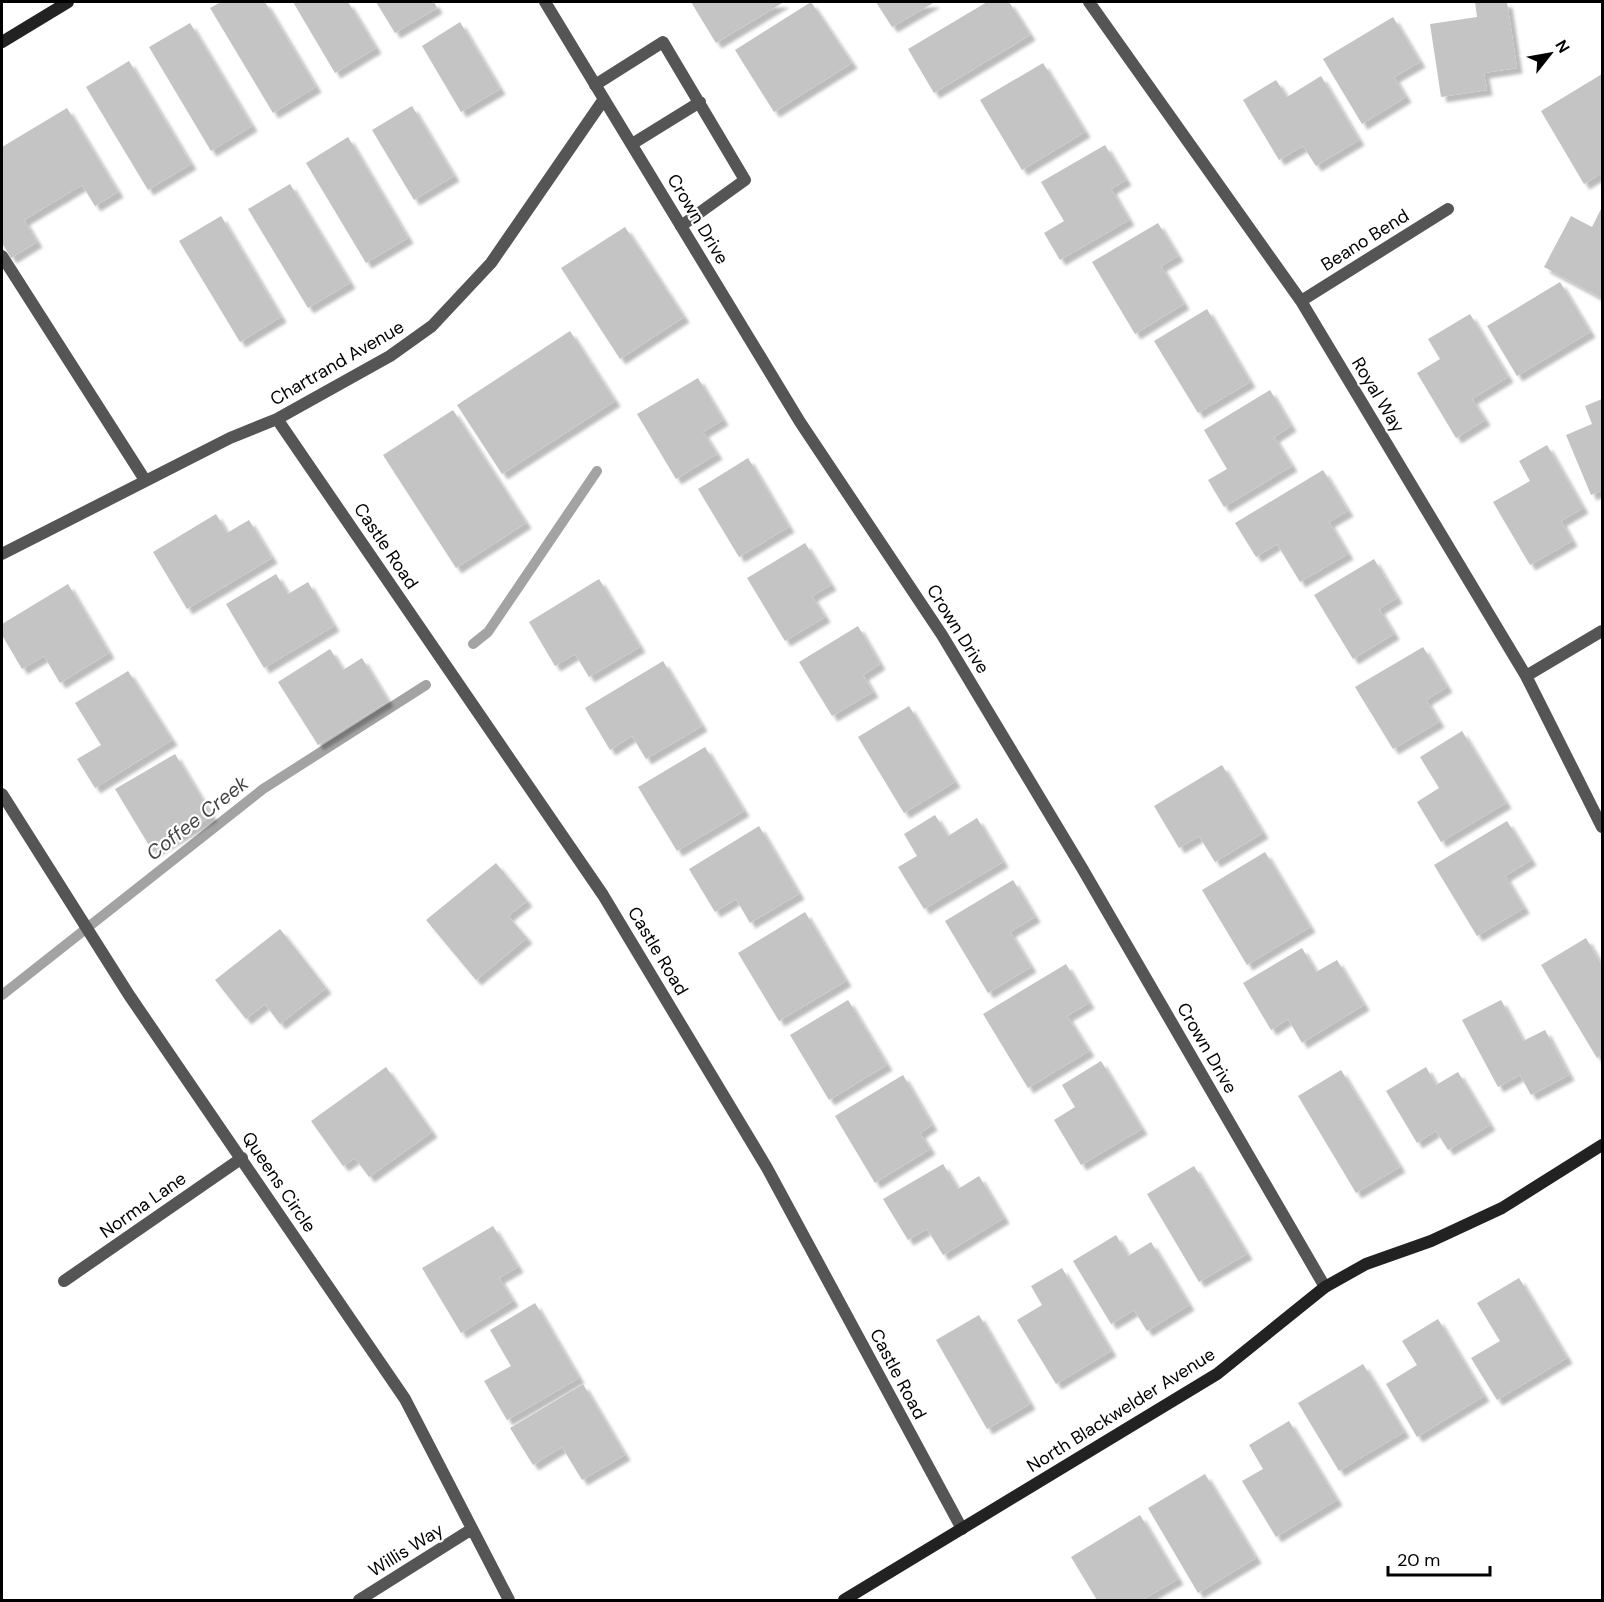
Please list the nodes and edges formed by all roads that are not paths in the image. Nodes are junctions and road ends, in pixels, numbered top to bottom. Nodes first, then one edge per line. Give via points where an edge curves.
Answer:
1 (68, 2) edge
2 (545, 2) edge
3 (1089, 2) edge
4 (2, 42) edge
5 (596, 85) junction
6 (604, 99) junction
7 (700, 102) junction
8 (632, 144) junction
9 (1448, 208) dead end
10 (681, 226) junction
11 (2, 256) edge
12 (1301, 302) junction
13 (278, 419) junction
14 (145, 480) junction
15 (2, 554) edge
16 (1602, 631) edge
17 (1526, 676) junction
18 (2, 794) edge
19 (1602, 827) edge
20 (1602, 1145) edge
21 (242, 1158) junction
22 (64, 1281) dead end
23 (1325, 1287) junction
24 (472, 1529) junction
25 (962, 1529) junction
26 (359, 1600) edge
27 (508, 1600) edge
28 (844, 1600) edge

1 - 4 street
2 - 5 street, Crown Drive
3 - 12 street, Royal Way
5 - 6 street, Crown Drive
5 - 7 street via 663,42
6 - 8 street, Crown Drive
6 - 13 street, Chartrand Avenue via 491,263 432,326 390,356
7 - 8 street
7 - 10 street via 745,180
8 - 10 street, Crown Drive
9 - 12 street, Beano Bend
10 - 23 street, Crown Drive via 800,422 948,645
11 - 14 street
12 - 17 street, Royal Way
13 - 14 street, Chartrand Avenue
13 - 25 street, Castle Road via 603,895 767,1168
14 - 15 street, Chartrand Avenue
16 - 17 street
17 - 19 street, Royal Way
18 - 21 street, Queens Circle
20 - 23 street, North Blackwelder Avenue via 1502,1208 1431,1241 1366,1264
21 - 22 street, Norma Lane
21 - 24 street, Queens Circle via 405,1399
23 - 25 street, North Blackwelder Avenue via 1217,1374
24 - 26 street, Willis Way
24 - 27 street, Queens Circle
25 - 28 street, North Blackwelder Avenue

